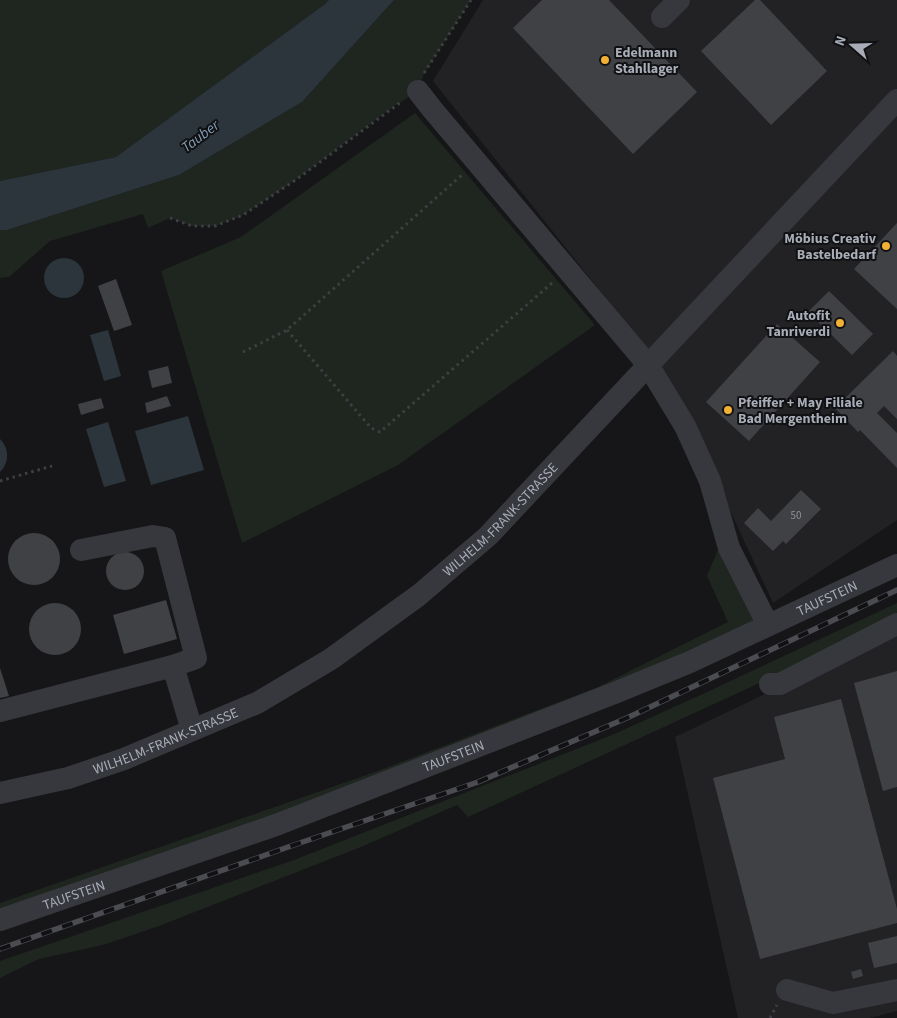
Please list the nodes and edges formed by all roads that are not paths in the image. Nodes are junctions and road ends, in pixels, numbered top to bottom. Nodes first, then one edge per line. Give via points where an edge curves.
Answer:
1 (680, 0) edge
2 (662, 17) dead end
3 (418, 91) road end
4 (897, 100) edge
5 (648, 365) junction
6 (81, 550) dead end
7 (897, 565) edge
8 (897, 624) edge
9 (768, 625) junction
10 (173, 666) junction
11 (770, 684) dead end
12 (0, 711) edge
13 (192, 730) junction
14 (0, 793) edge
15 (0, 920) edge
16 (787, 990) dead end
17 (897, 990) edge

1 - 2 street
3 - 5 street
4 - 5 street, WILHELM-FRANK-STRASSE
5 - 9 street via 685,426 710,481 729,548
5 - 13 street, WILHELM-FRANK-STRASSE via 488,536 419,595 331,659 257,703
6 - 10 street via 153,536 165,538 196,658
7 - 9 street, TAUFSTEIN
8 - 11 street via 780,684
9 - 15 street, TAUFSTEIN via 690,662 276,826
10 - 12 street
10 - 13 street
13 - 14 street, WILHELM-FRANK-STRASSE via 68,778
16 - 17 street via 833,1003

